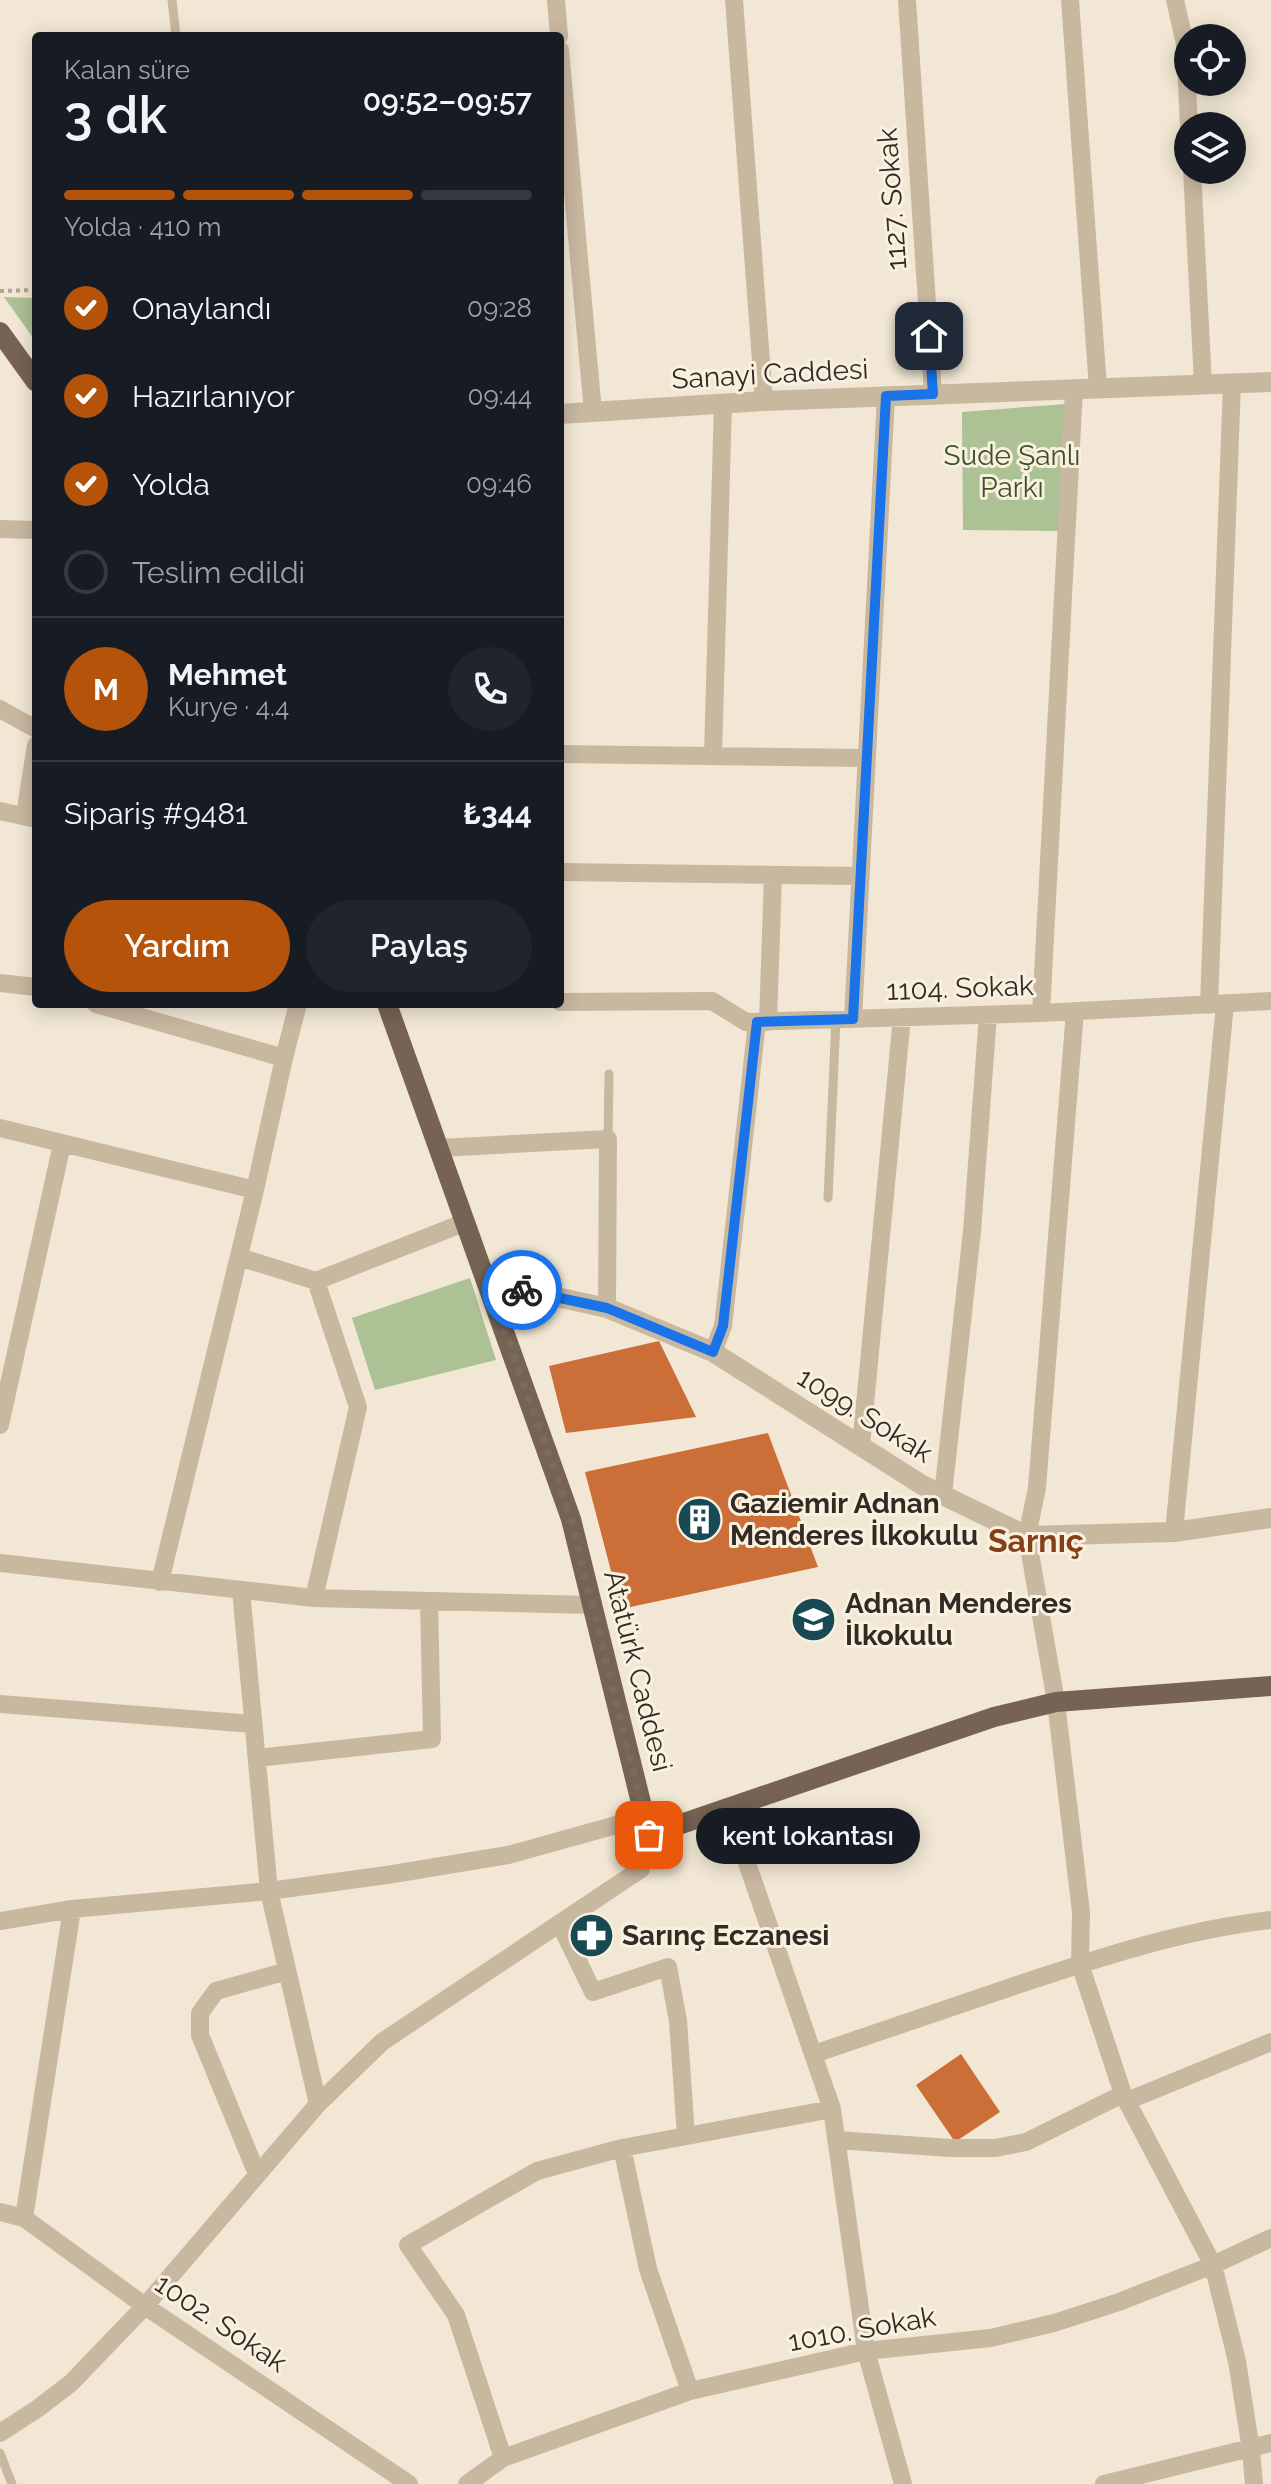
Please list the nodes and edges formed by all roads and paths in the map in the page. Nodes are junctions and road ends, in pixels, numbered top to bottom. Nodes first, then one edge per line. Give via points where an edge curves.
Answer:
1 (172, 0) edge
2 (556, 0) edge
3 (734, 0) edge
4 (907, 0) edge
5 (1070, 0) edge
6 (1175, 0) edge
7 (176, 32) edge
8 (559, 32) edge
9 (564, 94) edge
10 (1188, 112) edge
11 (1193, 184) edge
12 (32, 290) edge
13 (0, 291) edge
14 (0, 332) edge
15 (32, 376) edge
16 (1271, 382) edge
17 (1232, 383) junction
18 (1203, 384) junction
19 (1098, 388) junction
20 (1074, 389) junction
21 (933, 394) junction
22 (886, 396) junction
23 (764, 401) junction
24 (723, 403) junction
25 (593, 412) junction
26 (564, 414) edge
27 (0, 529) edge
28 (32, 530) edge
29 (0, 709) edge
30 (32, 727) edge
31 (564, 754) edge
32 (713, 756) junction
33 (867, 758) junction
34 (32, 794) edge
35 (0, 811) edge
36 (30, 817) edge
37 (564, 872) edge
38 (773, 875) junction
39 (861, 876) junction
40 (0, 983) edge
41 (32, 987) edge
42 (1271, 1001) edge
43 (564, 1002) edge
44 (1217, 1004) junction
45 (110, 1008) edge
46 (297, 1008) edge
47 (388, 1008) edge
48 (1075, 1011) junction
49 (1041, 1013) junction
50 (988, 1015) junction
51 (902, 1017) junction
52 (844, 1019) junction
53 (762, 1022) junction
54 (284, 1058) junction
55 (609, 1074) dead end
56 (0, 1128) edge
57 (608, 1139) junction
58 (62, 1144) junction
59 (439, 1148) junction
60 (255, 1190) junction
61 (828, 1198) dead end
62 (466, 1222) junction
63 (239, 1257) junction
64 (316, 1281) junction
65 (488, 1282) junction
66 (607, 1308) junction
67 (713, 1352) junction
68 (0, 1425) edge
69 (861, 1446) junction
70 (943, 1495) junction
71 (1271, 1518) edge
72 (1174, 1532) junction
73 (1027, 1536) junction
74 (0, 1563) edge
75 (160, 1582) junction
76 (241, 1590) junction
77 (314, 1598) junction
78 (429, 1601) junction
79 (592, 1605) junction
80 (1271, 1686) edge
81 (1056, 1702) junction
82 (0, 1704) edge
83 (253, 1724) junction
84 (257, 1758) junction
85 (728, 1808) junction
86 (647, 1826) junction
87 (269, 1891) junction
88 (72, 1909) junction
89 (1271, 1920) edge
90 (0, 1921) edge
91 (560, 1924) junction
92 (1080, 1964) junction
93 (287, 1971) junction
94 (1271, 2042) edge
95 (814, 2054) junction
96 (1125, 2097) junction
97 (318, 2104) junction
98 (832, 2109) junction
99 (686, 2136) junction
100 (837, 2140) junction
101 (622, 2148) junction
102 (257, 2174) junction
103 (0, 2212) edge
104 (24, 2218) junction
105 (1271, 2238) edge
106 (1213, 2265) junction
107 (145, 2306) junction
108 (866, 2351) junction
109 (690, 2391) junction
110 (0, 2433) edge
111 (1271, 2443) edge
112 (1251, 2450) junction
113 (0, 2453) edge
114 (503, 2458) junction
115 (1112, 2483) edge
116 (12, 2484) edge
117 (409, 2484) edge
118 (467, 2484) edge
119 (903, 2484) edge
120 (1254, 2484) edge

1 - 7 lane
2 - 8 street
3 - 23 street
4 - 21 street, 1127. Sokak
5 - 19 street
6 - 10 street via 1185,44
9 - 25 street
11 - 18 street
12 - 13 path
14 - 15 main road
16 - 17 street, Sanayi Caddesi
17 - 18 street, Sanayi Caddesi
17 - 44 street
18 - 19 street, Sanayi Caddesi
19 - 20 street, Sanayi Caddesi
20 - 21 street, Sanayi Caddesi
20 - 49 street
21 - 22 street, Sanayi Caddesi
22 - 23 street, Sanayi Caddesi
22 - 33 street
23 - 24 street, Sanayi Caddesi
24 - 25 street, Sanayi Caddesi
24 - 32 street
25 - 26 street, Sanayi Caddesi
27 - 28 street
29 - 30 street
31 - 32 street
32 - 33 street
33 - 39 street
34 - 36 street
35 - 36 street
37 - 38 street
38 - 39 street
38 - 53 street
39 - 52 street
40 - 41 street
42 - 44 street, 1104. Sokak
43 - 53 street, 1104. Sokak via 712,1001 746,1022
44 - 48 street, 1104. Sokak
44 - 72 street
45 - 54 street
46 - 54 street
47 - 59 main road, Atatürk Caddesi
48 - 49 street, 1104. Sokak
48 - 73 street via 1037,1488
49 - 50 street, 1104. Sokak
50 - 51 street, 1104. Sokak
50 - 70 street via 972,1231
51 - 52 street, 1104. Sokak
51 - 69 street
52 - 53 street, 1104. Sokak
52 - 61 lane
53 - 67 street via 723,1326
54 - 60 street
55 - 57 lane
56 - 58 street
57 - 59 street
57 - 66 street
58 - 60 street
58 - 68 street
59 - 62 main road, Atatürk Caddesi
60 - 63 street
62 - 64 street
62 - 65 main road, Atatürk Caddesi
63 - 64 street
63 - 75 street
64 - 77 street via 358,1407
65 - 66 street, 1099. Sokak
65 - 79 main road, Atatürk Caddesi via 571,1519
66 - 67 street, 1099. Sokak
67 - 69 street, 1099. Sokak
69 - 70 street, 1099. Sokak
70 - 73 street, 1099. Sokak
71 - 72 street, 1099. Sokak
72 - 73 street, 1099. Sokak
73 - 81 street
74 - 75 street
75 - 76 street
76 - 77 street
76 - 83 street
77 - 78 street
78 - 79 street
78 - 84 street via 432,1739
79 - 86 main road, Atatürk Caddesi
80 - 81 main road
81 - 85 main road via 994,1717
81 - 92 street via 1081,1912
82 - 83 street
83 - 84 street
84 - 87 street
85 - 86 main road
85 - 95 street
86 - 87 street via 508,1855
86 - 91 street via 641,1869
87 - 88 street
87 - 93 street
88 - 90 street
88 - 104 street
89 - 92 street via 1161,1939
91 - 97 street via 382,2042
91 - 99 street via 593,1992 668,1967 678,2021
92 - 95 street
92 - 96 street
93 - 97 street
93 - 102 street via 216,1991 200,2013 200,2035
94 - 96 street
95 - 98 street
96 - 100 street via 1026,2142 995,2148
96 - 106 street
97 - 102 street
98 - 99 street
98 - 100 street
99 - 101 street
100 - 108 street
101 - 109 street via 648,2269
101 - 114 street via 537,2171 408,2245 456,2315
102 - 107 street
103 - 104 street, 1002. Sokak
104 - 107 street, 1002. Sokak
105 - 106 street, 1010. Sokak
106 - 108 street, 1010. Sokak via 1054,2323 991,2338
106 - 112 street via 1237,2361
107 - 110 street via 71,2383
107 - 117 street, 1002. Sokak
108 - 109 street, 1010. Sokak
108 - 119 street
109 - 114 street, 1010. Sokak
111 - 112 street
112 - 115 street
112 - 120 street
113 - 116 lane
114 - 118 street, 1010. Sokak

